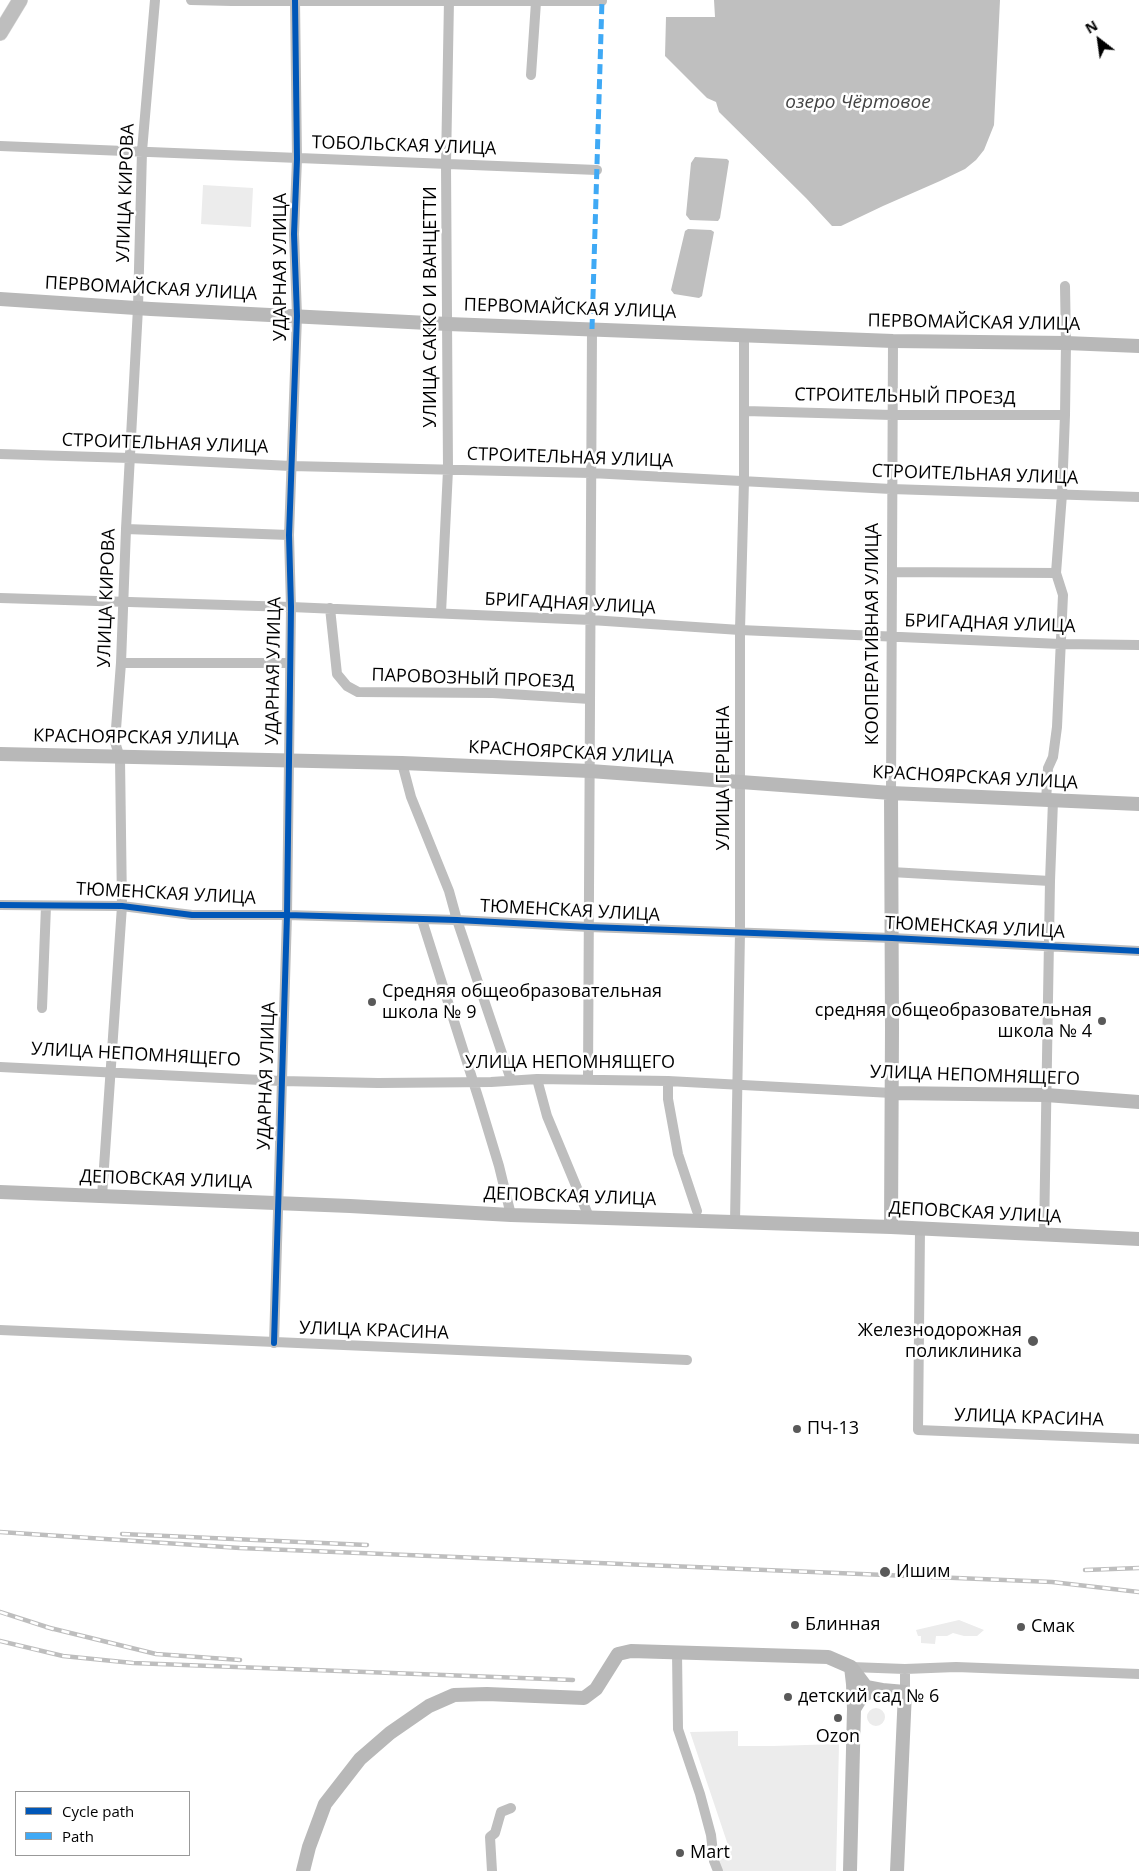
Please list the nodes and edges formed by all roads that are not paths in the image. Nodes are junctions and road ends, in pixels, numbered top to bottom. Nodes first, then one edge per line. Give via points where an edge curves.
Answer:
1 (154, 0) edge
2 (191, 0) edge
3 (449, 0) edge
4 (18, 1) edge
5 (232, 1) edge
6 (295, 1) edge
7 (382, 1) edge
8 (602, 1) edge
9 (536, 2) junction
10 (0, 32) edge
11 (531, 75) dead end
12 (0, 146) edge
13 (142, 151) junction
14 (297, 159) junction
15 (446, 164) junction
16 (597, 170) dead end
17 (1064, 286) dead end
18 (0, 300) edge
19 (138, 308) junction
20 (297, 316) junction
21 (448, 324) junction
22 (592, 329) junction
23 (744, 334) junction
24 (893, 340) junction
25 (1066, 343) junction
26 (1139, 346) edge
27 (745, 411) junction
28 (892, 415) junction
29 (1065, 415) junction
30 (0, 454) edge
31 (130, 458) junction
32 (291, 466) junction
33 (448, 470) junction
34 (591, 473) junction
35 (744, 481) junction
36 (891, 488) junction
37 (1062, 494) junction
38 (1139, 497) edge
39 (126, 529) junction
40 (289, 535) junction
41 (892, 572) junction
42 (1056, 573) junction
43 (0, 598) edge
44 (122, 602) junction
45 (291, 606) junction
46 (330, 608) junction
47 (441, 613) junction
48 (591, 620) junction
49 (740, 630) junction
50 (892, 636) junction
51 (1061, 644) junction
52 (1139, 645) edge
53 (121, 663) junction
54 (289, 663) junction
55 (590, 699) junction
56 (0, 754) edge
57 (120, 758) junction
58 (288, 760) junction
59 (402, 763) junction
60 (590, 771) junction
61 (740, 782) junction
62 (891, 794) junction
63 (1050, 801) junction
64 (1139, 804) edge
65 (891, 872) junction
66 (1050, 881) junction
67 (0, 905) edge
68 (46, 906) junction
69 (122, 906) junction
70 (287, 915) junction
71 (422, 920) junction
72 (457, 920) junction
73 (589, 927) junction
74 (740, 932) junction
75 (892, 938) junction
76 (1049, 946) junction
77 (1139, 951) edge
78 (42, 1008) dead end
79 (0, 1067) edge
80 (112, 1072) junction
81 (537, 1079) junction
82 (588, 1079) junction
83 (511, 1080) junction
84 (668, 1080) junction
85 (281, 1081) junction
86 (472, 1082) junction
87 (737, 1085) junction
88 (892, 1093) junction
89 (1046, 1095) junction
90 (1139, 1102) edge
91 (0, 1192) edge
92 (102, 1196) junction
93 (278, 1203) junction
94 (696, 1211) dead end
95 (511, 1215) junction
96 (589, 1217) junction
97 (736, 1222) junction
98 (890, 1227) junction
99 (920, 1229) junction
100 (1044, 1235) junction
101 (1139, 1239) edge
102 (0, 1330) edge
103 (274, 1343) junction
104 (688, 1360) dead end
105 (1139, 1439) edge
106 (677, 1652) junction
107 (851, 1667) junction
108 (905, 1669) junction
109 (1139, 1674) edge
110 (882, 1690) junction
111 (905, 1692) junction
112 (854, 1709) junction
113 (511, 1808) dead end
114 (303, 1871) edge
115 (492, 1871) edge
116 (718, 1871) edge
117 (850, 1871) edge
118 (897, 1871) edge

1 - 13 street, УЛИЦА КИРОВА
2 - 5 street
3 - 7 street
3 - 9 street
3 - 15 street, УЛИЦА САККО И ВАНЦЕТТИ
4 - 10 main road
5 - 6 street
6 - 7 street
6 - 14 street, УДАРНАЯ УЛИЦА
8 - 9 street
9 - 11 street
12 - 13 street, ТОБОЛЬСКАЯ УЛИЦА
13 - 14 street, ТОБОЛЬСКАЯ УЛИЦА
13 - 19 street, УЛИЦА КИРОВА
14 - 15 street, ТОБОЛЬСКАЯ УЛИЦА
14 - 20 street, УДАРНАЯ УЛИЦА via 294,234
15 - 16 street, ТОБОЛЬСКАЯ УЛИЦА
15 - 21 street, УЛИЦА САККО И ВАНЦЕТТИ
17 - 25 street
18 - 19 street, ПЕРВОМАЙСКАЯ УЛИЦА
19 - 20 street, ПЕРВОМАЙСКАЯ УЛИЦА
19 - 31 street, УЛИЦА КИРОВА
20 - 21 street, ПЕРВОМАЙСКАЯ УЛИЦА
20 - 32 street, УДАРНАЯ УЛИЦА
21 - 22 street, ПЕРВОМАЙСКАЯ УЛИЦА
21 - 33 street, УЛИЦА САККО И ВАНЦЕТТИ
22 - 23 street, ПЕРВОМАЙСКАЯ УЛИЦА
22 - 34 street
23 - 24 street, ПЕРВОМАЙСКАЯ УЛИЦА
23 - 27 street, УЛИЦА ГЕРЦЕНА
24 - 25 street, ПЕРВОМАЙСКАЯ УЛИЦА
24 - 28 street, КООПЕРАТИВНАЯ УЛИЦА
25 - 26 street, ПЕРВОМАЙСКАЯ УЛИЦА
25 - 29 street
27 - 28 street, СТРОИТЕЛЬНЫЙ ПРОЕЗД
27 - 35 street, УЛИЦА ГЕРЦЕНА
28 - 29 street, СТРОИТЕЛЬНЫЙ ПРОЕЗД
28 - 36 street, КООПЕРАТИВНАЯ УЛИЦА
29 - 37 street
30 - 31 street, СТРОИТЕЛЬНАЯ УЛИЦА
31 - 32 street, СТРОИТЕЛЬНАЯ УЛИЦА
31 - 39 street, УЛИЦА КИРОВА
32 - 33 street, СТРОИТЕЛЬНАЯ УЛИЦА
32 - 40 street, УДАРНАЯ УЛИЦА
33 - 34 street, СТРОИТЕЛЬНАЯ УЛИЦА
33 - 47 street, УЛИЦА САККО И ВАНЦЕТТИ
34 - 35 street, СТРОИТЕЛЬНАЯ УЛИЦА
34 - 48 street
35 - 36 street, СТРОИТЕЛЬНАЯ УЛИЦА
35 - 49 street, УЛИЦА ГЕРЦЕНА
36 - 37 street, СТРОИТЕЛЬНАЯ УЛИЦА
36 - 41 street, КООПЕРАТИВНАЯ УЛИЦА
37 - 38 street, СТРОИТЕЛЬНАЯ УЛИЦА
37 - 42 street
39 - 40 street
39 - 44 street, УЛИЦА КИРОВА
40 - 45 street, УДАРНАЯ УЛИЦА
41 - 42 street
41 - 50 street, КООПЕРАТИВНАЯ УЛИЦА
42 - 51 street via 1063,595
43 - 44 street, БРИГАДНАЯ УЛИЦА
44 - 45 street, БРИГАДНАЯ УЛИЦА
44 - 53 street, УЛИЦА КИРОВА
45 - 46 street, БРИГАДНАЯ УЛИЦА
45 - 54 street, УДАРНАЯ УЛИЦА
46 - 47 street, БРИГАДНАЯ УЛИЦА
46 - 55 street, ПАРОВОЗНЫЙ ПРОЕЗД via 337,674 347,686 358,692 493,693
47 - 48 street, БРИГАДНАЯ УЛИЦА
48 - 49 street, БРИГАДНАЯ УЛИЦА
48 - 55 street
49 - 50 street, БРИГАДНАЯ УЛИЦА
49 - 61 street, УЛИЦА ГЕРЦЕНА
50 - 51 street, БРИГАДНАЯ УЛИЦА
50 - 62 street, КООПЕРАТИВНАЯ УЛИЦА
51 - 52 street, БРИГАДНАЯ УЛИЦА
51 - 63 street via 1057,728 1048,768
53 - 54 street
53 - 57 street, УЛИЦА КИРОВА via 115,742
54 - 58 street, УДАРНАЯ УЛИЦА
55 - 60 street
56 - 57 street, КРАСНОЯРСКАЯ УЛИЦА
57 - 58 street, КРАСНОЯРСКАЯ УЛИЦА
57 - 69 street, УЛИЦА КИРОВА
58 - 59 street, КРАСНОЯРСКАЯ УЛИЦА
58 - 70 street, УДАРНАЯ УЛИЦА
59 - 60 street, КРАСНОЯРСКАЯ УЛИЦА
59 - 72 street via 410,797 449,890
60 - 61 street, КРАСНОЯРСКАЯ УЛИЦА
60 - 73 street
61 - 62 street, КРАСНОЯРСКАЯ УЛИЦА
61 - 74 street, УЛИЦА ГЕРЦЕНА
62 - 63 street, КРАСНОЯРСКАЯ УЛИЦА
62 - 65 street, КООПЕРАТИВНАЯ УЛИЦА
63 - 64 street, КРАСНОЯРСКАЯ УЛИЦА
63 - 66 street
65 - 66 street
65 - 75 street, КООПЕРАТИВНАЯ УЛИЦА
66 - 76 street
67 - 68 street, ТЮМЕНСКАЯ УЛИЦА
68 - 69 street, ТЮМЕНСКАЯ УЛИЦА
68 - 78 street
69 - 70 street, ТЮМЕНСКАЯ УЛИЦА via 192,915
69 - 80 street, УЛИЦА КИРОВА
70 - 71 street, ТЮМЕНСКАЯ УЛИЦА
70 - 85 street, УДАРНАЯ УЛИЦА
71 - 72 street, ТЮМЕНСКАЯ УЛИЦА
71 - 86 street
72 - 73 street, ТЮМЕНСКАЯ УЛИЦА
72 - 83 street
73 - 74 street, ТЮМЕНСКАЯ УЛИЦА
73 - 82 street
74 - 75 street, ТЮМЕНСКАЯ УЛИЦА
74 - 87 street, УЛИЦА ГЕРЦЕНА
75 - 76 street, ТЮМЕНСКАЯ УЛИЦА
75 - 88 street, КООПЕРАТИВНАЯ УЛИЦА
76 - 77 street, ТЮМЕНСКАЯ УЛИЦА
76 - 89 street
79 - 80 street, УЛИЦА НЕПОМНЯЩЕГО
80 - 85 street, УЛИЦА НЕПОМНЯЩЕГО
80 - 92 street, УЛИЦА КИРОВА
81 - 82 street, УЛИЦА НЕПОМНЯЩЕГО
81 - 83 street, УЛИЦА НЕПОМНЯЩЕГО
81 - 96 street via 547,1116
82 - 84 street, УЛИЦА НЕПОМНЯЩЕГО
83 - 86 street, УЛИЦА НЕПОМНЯЩЕГО
84 - 87 street, УЛИЦА НЕПОМНЯЩЕГО
84 - 94 street via 668,1099 678,1154
85 - 86 street, УЛИЦА НЕПОМНЯЩЕГО
85 - 93 street, УДАРНАЯ УЛИЦА
86 - 95 street
87 - 88 street, УЛИЦА НЕПОМНЯЩЕГО
87 - 97 street, УЛИЦА ГЕРЦЕНА
88 - 89 street, УЛИЦА НЕПОМНЯЩЕГО
88 - 98 street, КООПЕРАТИВНАЯ УЛИЦА
89 - 90 street, УЛИЦА НЕПОМНЯЩЕГО
89 - 100 street
91 - 92 street, ДЕПОВСКАЯ УЛИЦА
92 - 93 street, ДЕПОВСКАЯ УЛИЦА
93 - 95 street, ДЕПОВСКАЯ УЛИЦА
93 - 103 street, УДАРНАЯ УЛИЦА
95 - 96 street, ДЕПОВСКАЯ УЛИЦА
96 - 97 street, ДЕПОВСКАЯ УЛИЦА
97 - 98 street, ДЕПОВСКАЯ УЛИЦА
98 - 99 street, ДЕПОВСКАЯ УЛИЦА
99 - 100 street, ДЕПОВСКАЯ УЛИЦА
99 - 105 street, УЛИЦА КРАСИНА via 918,1430
100 - 101 street, ДЕПОВСКАЯ УЛИЦА
102 - 103 street, УЛИЦА КРАСИНА
103 - 104 street, УЛИЦА КРАСИНА
106 - 107 street via 828,1657
106 - 114 street via 631,1651 618,1654 596,1689 584,1698 454,1695 429,1706 360,1759 325,1804 308,1846
106 - 116 street via 678,1729 700,1794
107 - 108 street
107 - 110 street via 866,1687
107 - 112 street
108 - 109 street via 956,1667
108 - 111 street
110 - 111 street
110 - 112 street via 862,1696
111 - 118 street
112 - 117 street
113 - 115 street via 501,1812 495,1834 490,1837

